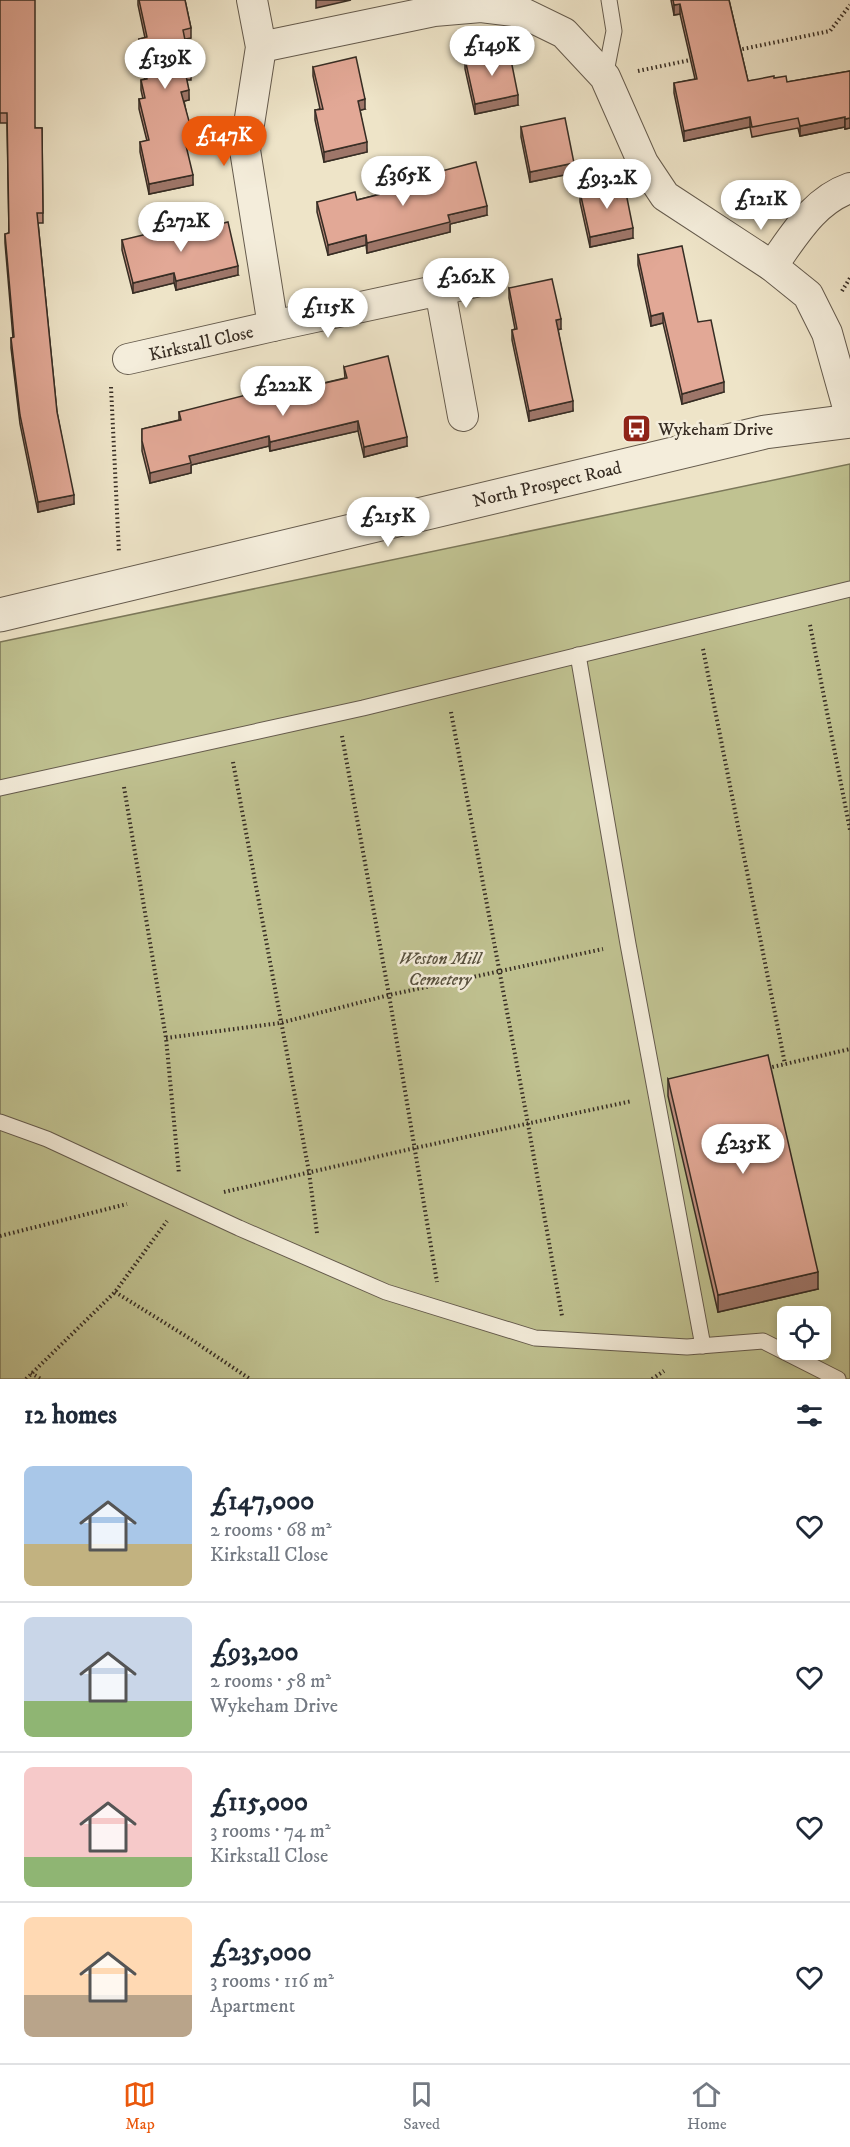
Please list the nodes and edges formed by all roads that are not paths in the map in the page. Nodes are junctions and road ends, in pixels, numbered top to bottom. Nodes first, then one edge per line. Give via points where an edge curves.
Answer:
1 (252, 0) edge
2 (609, 0) edge
3 (261, 47) junction
4 (605, 77) junction
5 (850, 188) edge
6 (772, 266) junction
7 (480, 281) dead end
8 (440, 290) junction
9 (273, 326) junction
10 (128, 360) road end
11 (850, 415) edge
12 (463, 416) dead end
13 (850, 421) edge
14 (850, 589) edge
15 (0, 615) edge
16 (578, 656) junction
17 (0, 788) edge
18 (0, 1122) edge
19 (702, 1346) junction
20 (838, 1379) edge

1 - 3 street, Kirkstall Close
2 - 4 lane via 614,32
3 - 4 street via 434,11 481,7 521,12 564,33
3 - 9 street, Kirkstall Close via 245,150
4 - 6 street via 643,163 665,196
5 - 6 street via 834,194 806,219
6 - 11 street via 808,294 827,333
7 - 8 street, Kirkstall Close
8 - 9 street, Kirkstall Close
8 - 12 street
9 - 10 street, Kirkstall Close
13 - 15 street, North Prospect Road via 765,432
14 - 16 lane
16 - 17 lane via 338,714
16 - 19 lane
18 - 19 lane via 47,1139 386,1292 535,1338
19 - 20 lane via 763,1341

